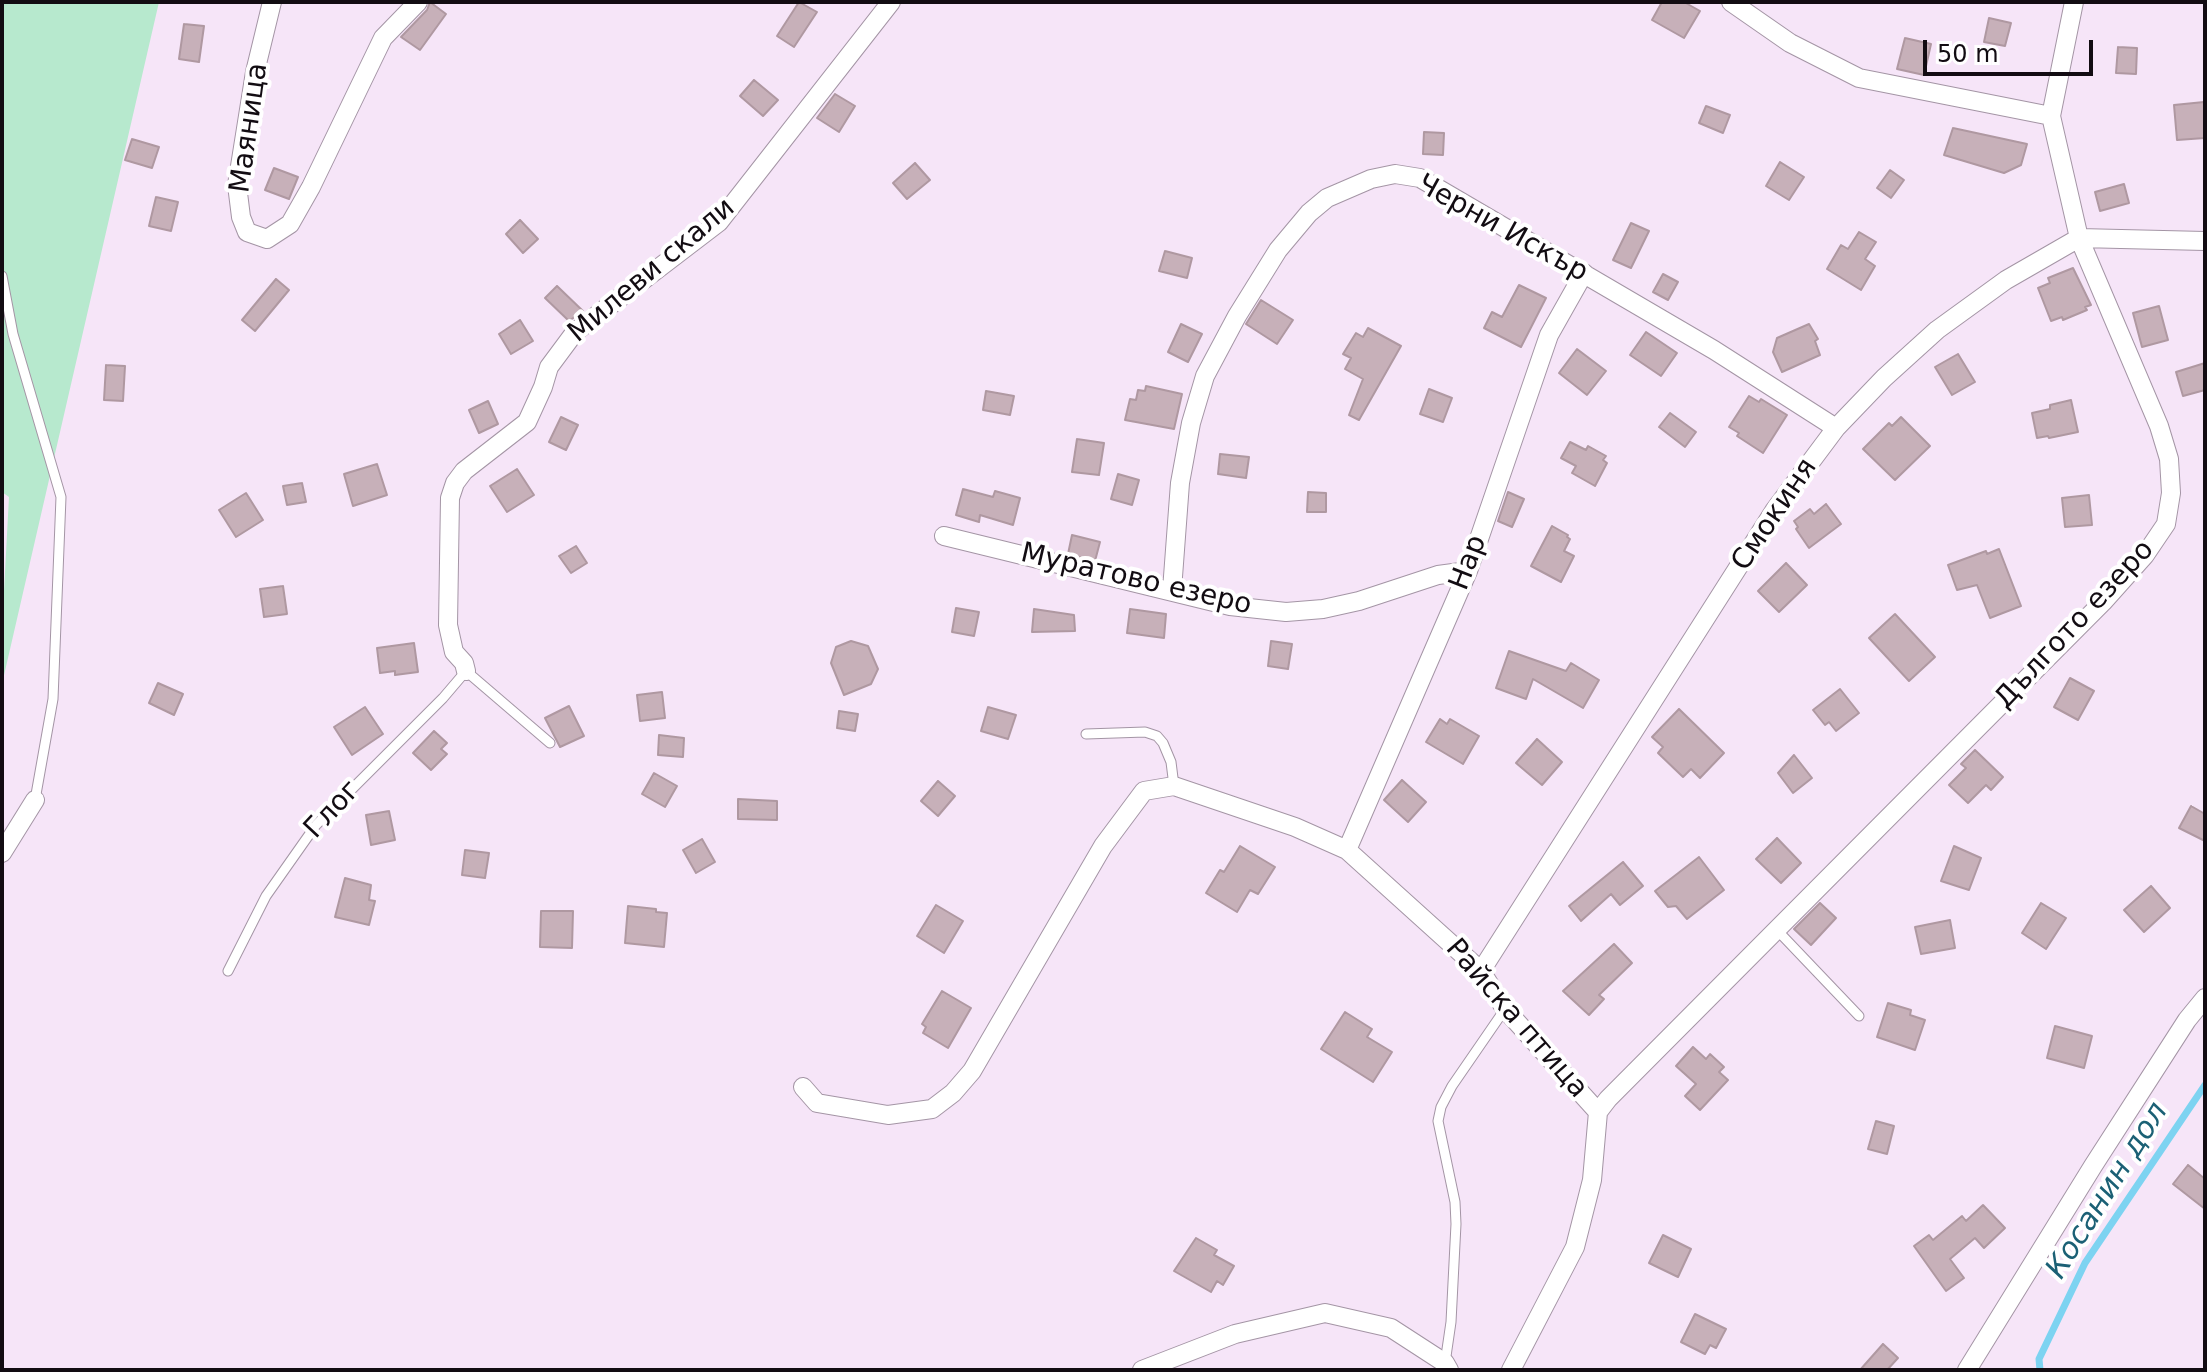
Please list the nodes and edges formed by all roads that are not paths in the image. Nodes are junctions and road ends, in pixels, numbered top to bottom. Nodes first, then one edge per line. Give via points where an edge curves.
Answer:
1 (272, 2) edge
2 (418, 2) edge
3 (891, 2) edge
4 (1731, 2) edge
5 (2074, 2) edge
6 (2051, 116) junction
7 (2079, 238) junction
8 (2205, 241) edge
9 (1584, 273) junction
10 (2, 276) edge
11 (1836, 428) junction
12 (944, 536) dead end
13 (1468, 571) junction
14 (1172, 590) junction
15 (466, 671) junction
16 (1086, 734) dead end
17 (550, 743) dead end
18 (1174, 786) junction
19 (35, 800) joint
20 (1347, 850) junction
21 (2, 853) edge
22 (1776, 929) junction
23 (228, 971) dead end
24 (1481, 971) junction
25 (2205, 998) edge
26 (1505, 1009) junction
27 (1859, 1016) dead end
28 (803, 1087) dead end
29 (1598, 1112) junction
30 (1447, 1367) edge
31 (1142, 1370) edge
32 (1511, 1370) edge
33 (1967, 1370) edge

1 - 2 street, Маяница via 237,185 247,232 267,239 290,224 383,38
3 - 15 street, Милеви скали via 719,222 575,332 549,367 527,422 455,483 450,498 448,625 454,652
4 - 6 street via 1790,43 1859,78
5 - 6 street, Дългото езеро
6 - 7 street, Дългото езеро
7 - 8 street
7 - 11 street, Смокиня via 2006,280 1937,330
7 - 22 street, Дългото езеро via 2159,426 2169,459 2166,524 2103,602
9 - 11 street, Черни Искър
9 - 13 street, Нар via 1549,335
9 - 14 street, Черни Искър via 1420,178 1395,174 1371,179 1327,198 1278,250 1205,376 1180,483
10 - 19 lane via 13,334 61,497 53,699
11 - 24 street, Смокиня via 1774,511
12 - 14 street, Муратово езеро
13 - 14 street, Муратово езеро via 1438,575 1359,601 1286,612 1230,606
13 - 20 street, Нар
15 - 17 lane, Милеви скали
15 - 23 lane, Глог via 309,834 266,896
16 - 18 lane via 1157,736 1171,762
18 - 20 street, Райска птица via 1283,822
18 - 28 street via 1144,791 1103,846 972,1071 953,1093 932,1109 888,1115 817,1103
19 - 21 street
20 - 24 street, Райска птица
22 - 27 lane
22 - 29 street, Дългото езеро
24 - 26 street, Райска птица
25 - 33 street
26 - 29 street, Райска птица
26 - 30 lane via 1452,1086 1438,1121 1456,1224
29 - 32 street, Райска птица via 1592,1180 1575,1247
30 - 31 street via 1391,1328 1325,1313 1235,1334

